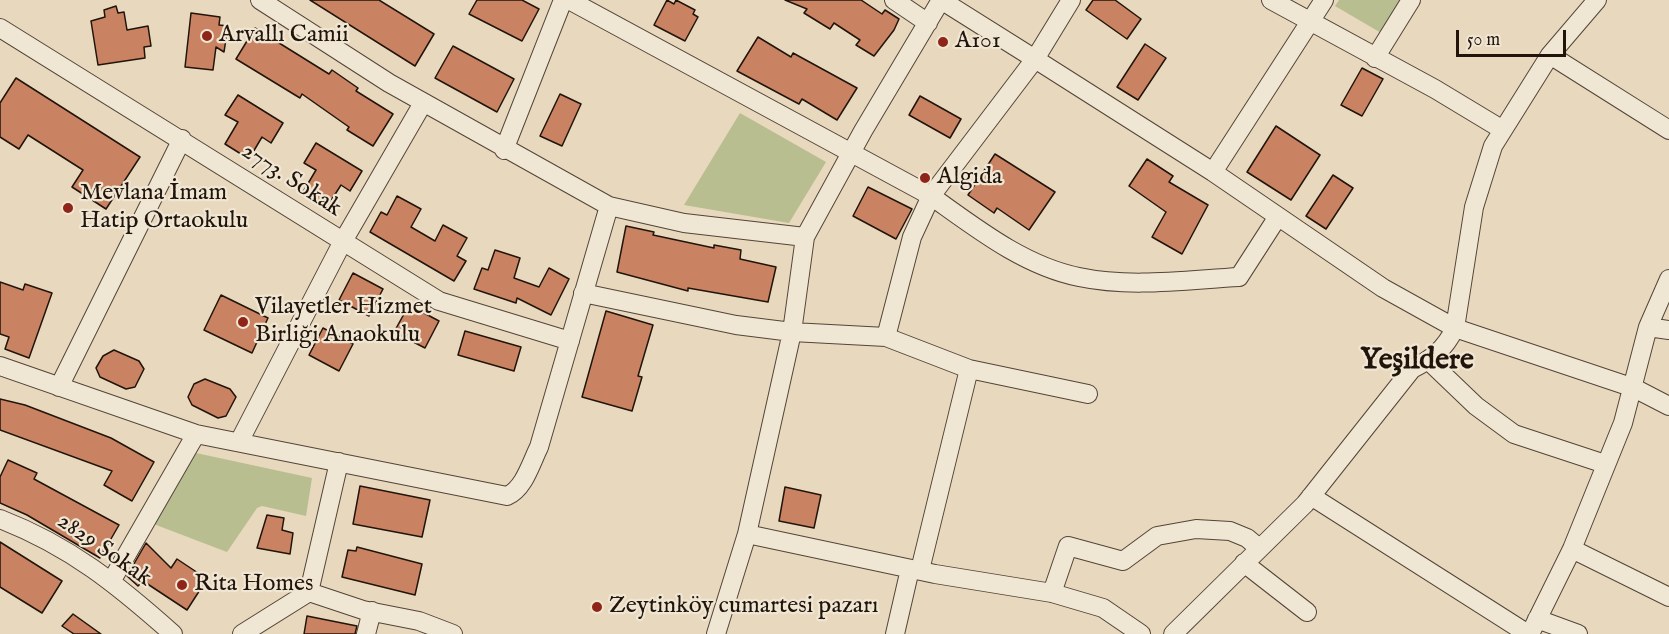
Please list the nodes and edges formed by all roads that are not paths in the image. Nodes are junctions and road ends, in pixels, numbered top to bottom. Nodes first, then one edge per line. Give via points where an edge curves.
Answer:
1 (260, 0) edge
2 (563, 0) edge
3 (569, 0) edge
4 (894, 0) edge
5 (941, 0) edge
6 (1071, 0) edge
7 (1270, 0) edge
8 (1324, 0) edge
9 (1412, 0) edge
10 (1597, 0) edge
11 (928, 23) junction
12 (1310, 23) junction
13 (0, 28) edge
14 (1550, 55) junction
15 (1375, 58) junction
16 (1035, 59) junction
17 (423, 103) junction
18 (1503, 130) junction
19 (1669, 130) edge
20 (182, 139) junction
21 (504, 150) junction
22 (850, 154) junction
23 (1214, 172) junction
24 (931, 196) junction
25 (609, 206) junction
26 (1277, 218) junction
27 (805, 237) junction
28 (342, 243) junction
29 (1669, 279) edge
30 (583, 293) junction
31 (1648, 327) junction
32 (1455, 328) junction
33 (1669, 330) edge
34 (792, 332) junction
35 (886, 337) junction
36 (570, 341) junction
37 (1429, 361) junction
38 (0, 366) edge
39 (969, 369) junction
40 (58, 387) junction
41 (1634, 388) junction
42 (1088, 394) dead end
43 (1669, 406) edge
44 (196, 434) junction
45 (239, 442) junction
46 (339, 462) junction
47 (1605, 464) junction
48 (1311, 496) junction
49 (0, 519) edge
50 (747, 534) junction
51 (1259, 548) junction
52 (1572, 549) junction
53 (1244, 563) junction
54 (915, 569) junction
55 (112, 580) junction
56 (309, 592) junction
57 (1052, 593) junction
58 (1669, 597) edge
59 (372, 611) junction
60 (1307, 612) dead end
61 (1532, 629) edge
62 (173, 634) edge
63 (242, 634) edge
64 (366, 634) edge
65 (453, 634) edge
66 (716, 634) edge
67 (895, 634) edge
68 (1141, 634) edge
69 (1173, 634) edge
70 (1578, 634) edge

1 - 17 street
2 - 21 street
3 - 22 street
4 - 11 street
5 - 11 street
5 - 16 street
6 - 16 street
7 - 12 street
8 - 12 street
9 - 15 street
10 - 14 street
11 - 22 street
12 - 15 street
12 - 23 street
13 - 20 street, 2773. Sokak
14 - 18 street
14 - 19 street
15 - 18 street
16 - 23 street
16 - 24 street
17 - 21 street
17 - 28 street
18 - 32 street via 1493,146 1474,207
20 - 28 street, 2773. Sokak
20 - 40 street
21 - 25 street
22 - 24 street
22 - 27 street
23 - 26 street
24 - 26 street via 993,239 1047,267 1078,277 1125,282 1239,277
24 - 35 street via 912,237
25 - 27 street via 684,223
25 - 30 street
26 - 32 street via 1383,288
27 - 34 street
28 - 36 street, 2773. Sokak via 439,301
28 - 45 street
29 - 31 street
30 - 34 street via 736,325
30 - 36 street
31 - 33 street
31 - 41 street
32 - 37 street
32 - 41 street
34 - 35 street
34 - 50 street
35 - 39 street
36 - 46 street via 539,447 514,493 507,496
37 - 47 street via 1476,406 1514,434
37 - 48 street via 1412,369
38 - 40 street
39 - 42 street
39 - 54 street
40 - 44 street
41 - 43 street
41 - 47 street
44 - 45 street
44 - 55 street
45 - 46 street
46 - 56 street
47 - 52 street
48 - 51 street
48 - 61 street
49 - 55 street, 2829 Sokak via 36,533
50 - 54 street
50 - 66 street
51 - 53 street
51 - 57 street via 1230,531 1196,529 1157,536 1123,561 1068,546
52 - 58 street
52 - 61 street
53 - 60 street
53 - 69 street
54 - 57 street
54 - 67 street
55 - 62 street, 2829 Sokak
56 - 59 street
56 - 63 street
57 - 68 street via 1103,608
59 - 64 street
59 - 65 street via 419,621
61 - 70 street

